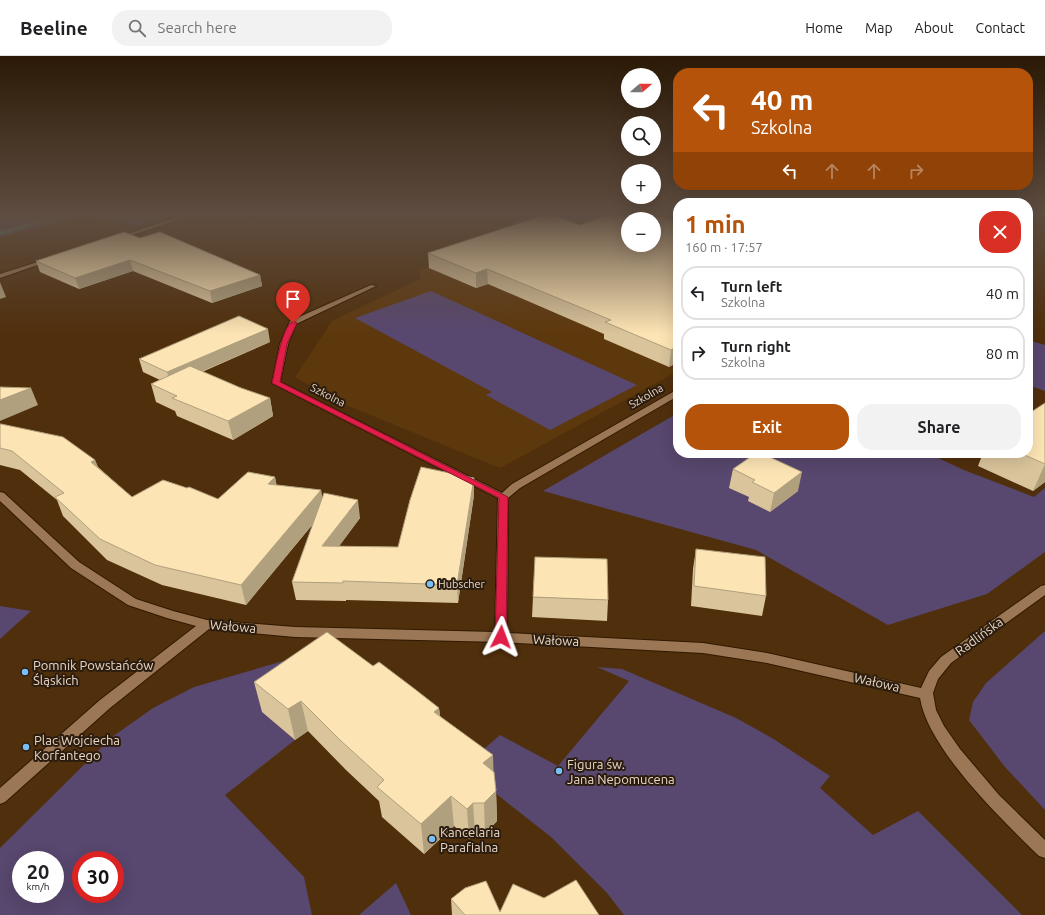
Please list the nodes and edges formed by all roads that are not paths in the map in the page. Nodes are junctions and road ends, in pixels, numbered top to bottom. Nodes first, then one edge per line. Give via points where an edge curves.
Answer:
1 (60, 257) edge
2 (0, 276) edge
3 (373, 286) dead end
4 (673, 395) edge
5 (0, 495) edge
6 (503, 497) junction
7 (1045, 589) edge
8 (207, 624) junction
9 (501, 637) junction
10 (926, 694) junction
11 (0, 797) edge
12 (1045, 851) edge

1 - 2 street
3 - 6 street, Szkolna via 293,323 284,344 276,383
4 - 6 street, Szkolna via 516,486
5 - 8 street, Wałowa via 75,565 132,602
6 - 9 street
7 - 10 street, Radlińska via 946,660 936,670
8 - 9 street, Wałowa via 295,632
8 - 11 street via 105,704
9 - 10 street, Wałowa via 703,648 768,658
10 - 12 street via 934,722 947,744 1022,830

